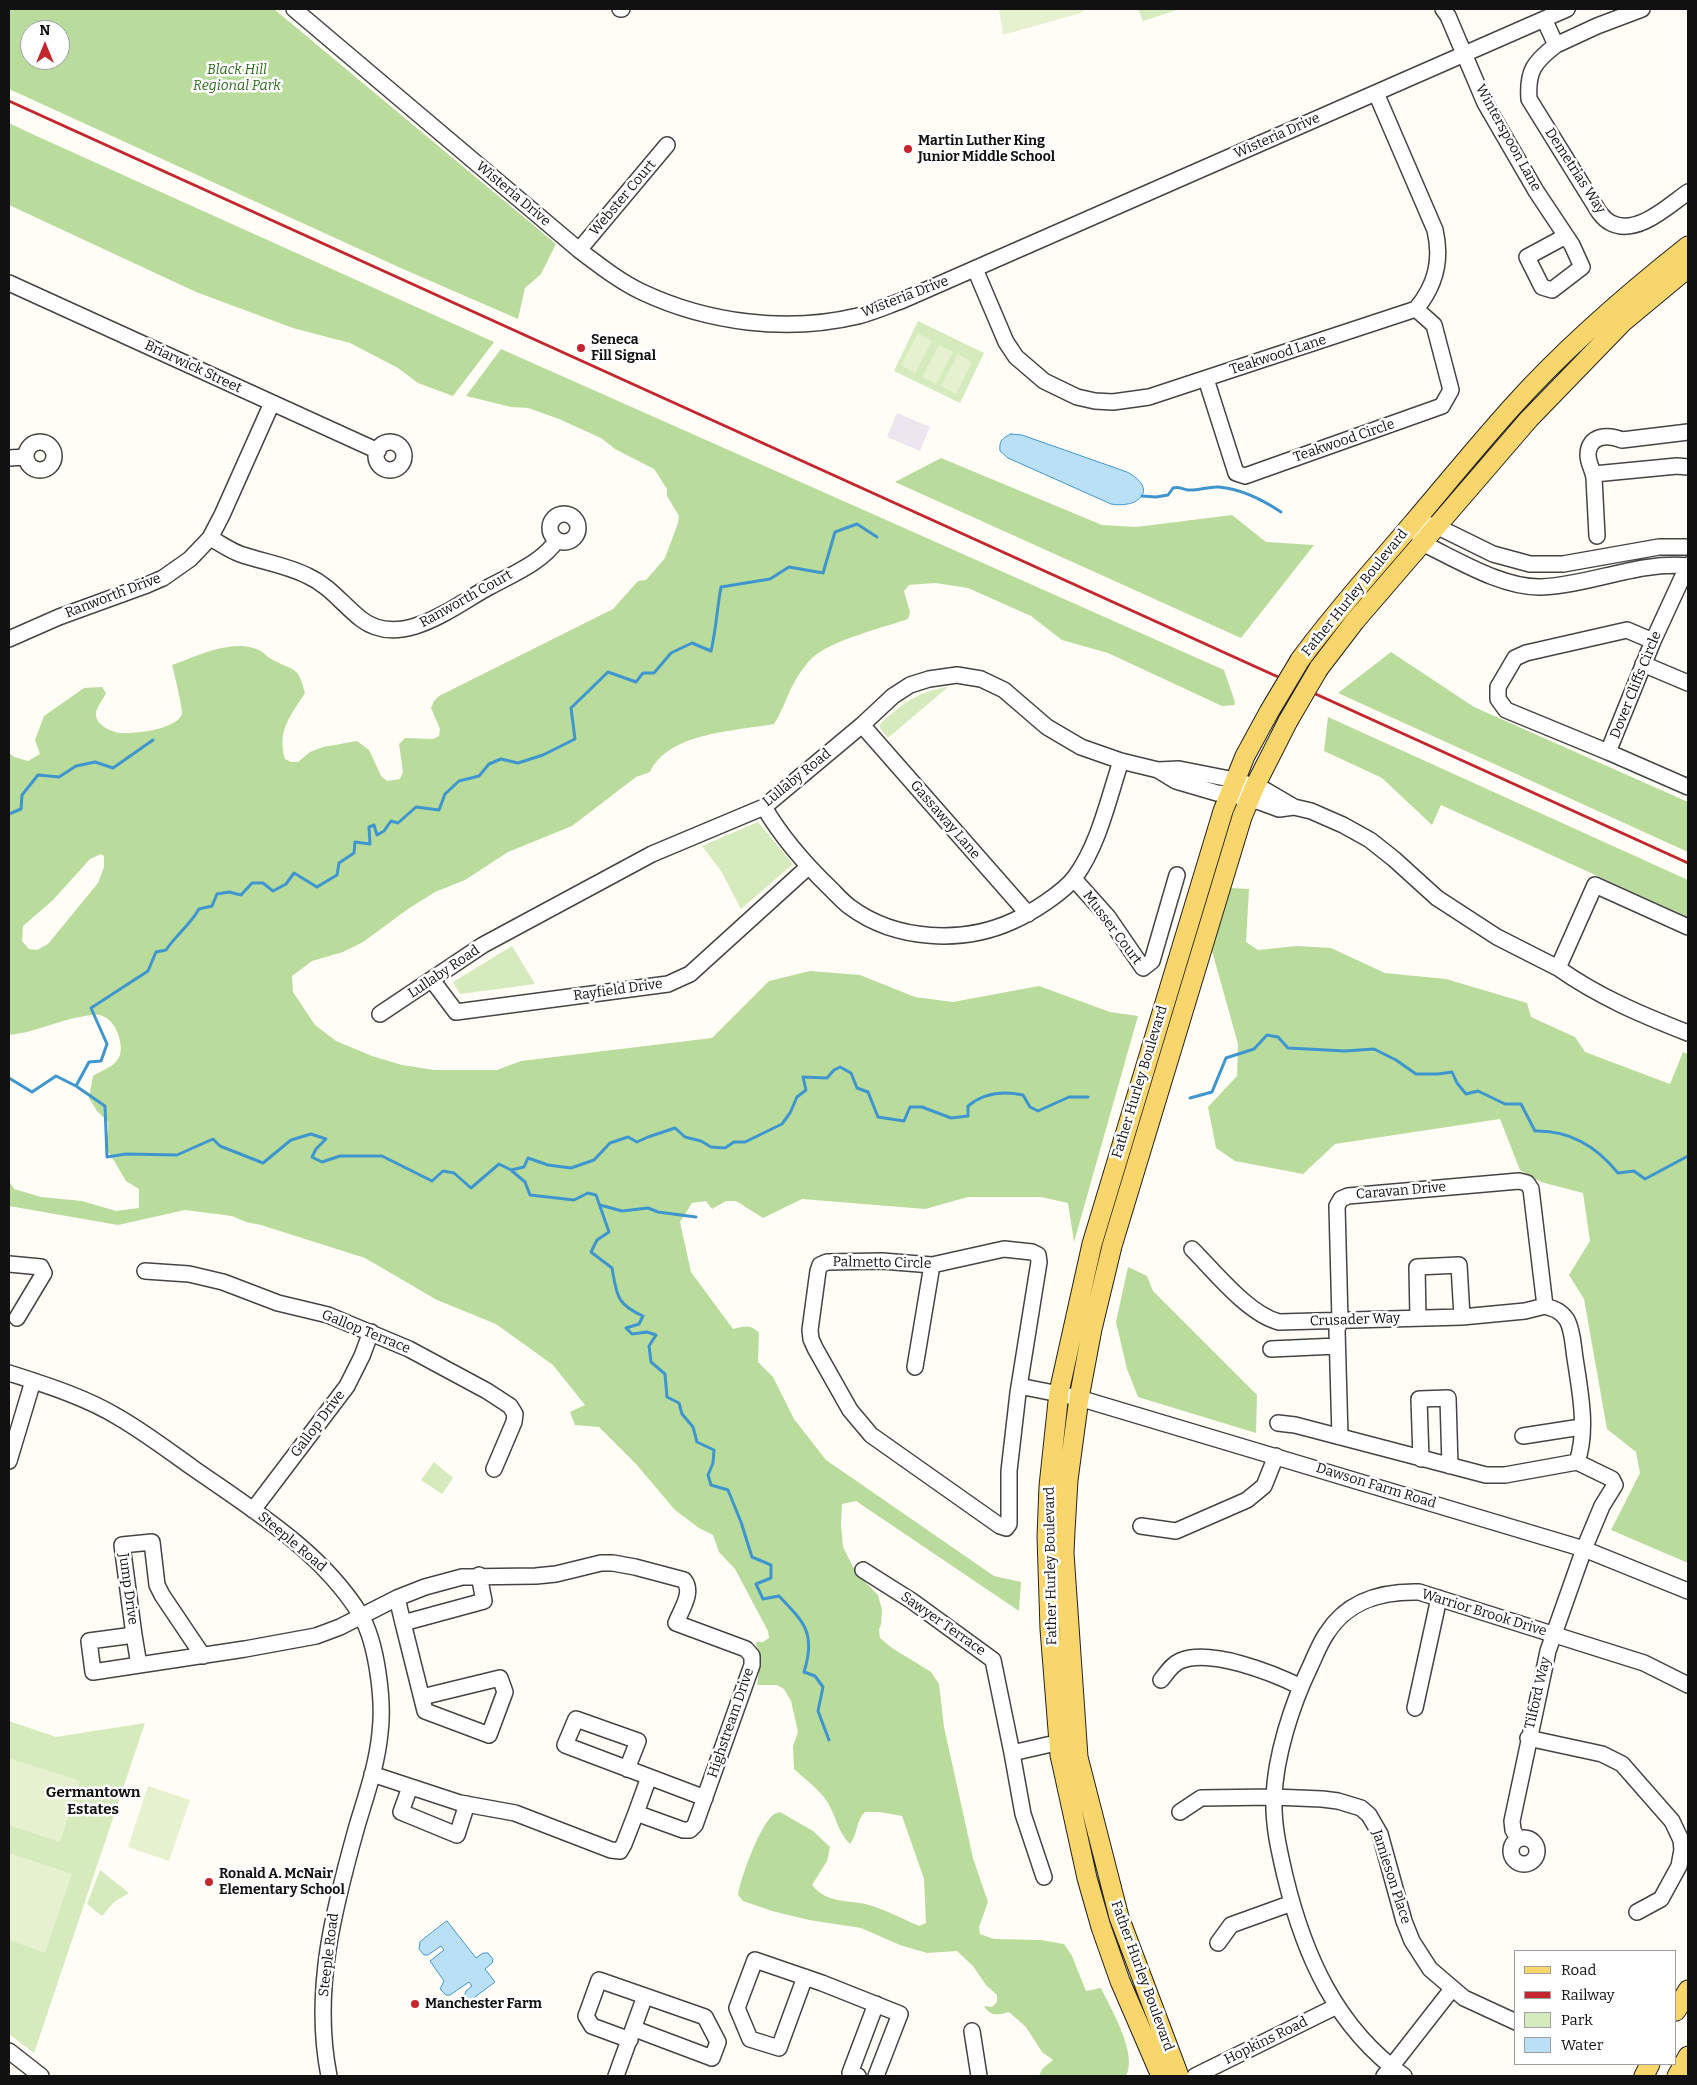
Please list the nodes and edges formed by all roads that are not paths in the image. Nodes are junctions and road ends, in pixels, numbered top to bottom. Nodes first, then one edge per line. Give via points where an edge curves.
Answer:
1 (294, 9) edge
2 (1444, 9) edge
3 (1567, 9) edge
4 (1642, 9) edge
5 (1544, 19) junction
6 (1556, 46) junction
7 (1464, 54) junction
8 (1376, 93) junction
9 (667, 145) dead end
10 (1688, 192) edge
11 (1566, 236) dead end
12 (1688, 246) edge
13 (579, 250) junction
14 (1688, 268) edge
15 (975, 269) junction
16 (9, 283) edge
17 (1416, 308) junction
18 (1206, 379) junction
19 (272, 403) junction
20 (1688, 432) edge
21 (378, 451) dead end
22 (26, 457) dead end
23 (9, 458) edge
24 (1688, 467) edge
25 (1594, 474) junction
26 (1414, 522) junction
27 (1436, 526) junction
28 (1597, 536) dead end
29 (210, 538) junction
30 (557, 540) dead end
31 (1422, 543) junction
32 (1688, 547) edge
33 (1688, 566) edge
34 (9, 639) edge
35 (1653, 641) junction
36 (1643, 664) junction
37 (1688, 683) edge
38 (862, 725) junction
39 (1608, 752) junction
40 (1121, 761) junction
41 (1232, 787) junction
42 (1688, 787) edge
43 (1252, 792) junction
44 (764, 806) junction
45 (808, 867) junction
46 (1177, 874) dead end
47 (1074, 878) junction
48 (1028, 914) junction
49 (1688, 927) edge
50 (1558, 968) junction
51 (432, 980) junction
52 (380, 1014) dead end
53 (1688, 1033) edge
54 (1192, 1249) dead end
55 (9, 1264) edge
56 (932, 1265) junction
57 (145, 1270) dead end
58 (1545, 1306) junction
59 (1462, 1317) junction
60 (17, 1318) dead end
61 (1418, 1318) junction
62 (1340, 1321) junction
63 (371, 1332) junction
64 (1337, 1346) junction
65 (1271, 1349) dead end
66 (915, 1367) dead end
67 (9, 1373) edge
68 (33, 1381) junction
69 (1019, 1386) junction
70 (1059, 1392) junction
71 (1079, 1398) junction
72 (1278, 1424) dead end
73 (1581, 1427) junction
74 (1523, 1436) dead end
75 (1340, 1437) junction
76 (1276, 1456) junction
77 (1420, 1458) junction
78 (9, 1461) edge
79 (1577, 1462) junction
80 (1450, 1466) junction
81 (494, 1469) dead end
82 (253, 1510) junction
83 (1141, 1526) dead end
84 (1584, 1549) junction
85 (863, 1570) dead end
86 (478, 1575) junction
87 (1688, 1591) edge
88 (397, 1598) junction
89 (1439, 1598) junction
90 (361, 1616) junction
91 (404, 1623) junction
92 (134, 1634) junction
93 (1554, 1634) junction
94 (203, 1656) junction
95 (139, 1665) junction
96 (1161, 1680) dead end
97 (1688, 1685) edge
98 (1301, 1687) junction
99 (422, 1697) junction
100 (1415, 1708) dead end
101 (1528, 1738) junction
102 (1067, 1741) junction
103 (1012, 1753) junction
104 (627, 1769) junction
105 (372, 1774) junction
106 (649, 1777) junction
107 (410, 1787) junction
108 (1274, 1797) junction
109 (704, 1798) junction
110 (467, 1804) junction
111 (1180, 1812) dead end
112 (636, 1813) junction
113 (1518, 1839) dead end
114 (1044, 1877) dead end
115 (1292, 1903) junction
116 (1637, 1912) dead end
117 (1218, 1943) dead end
118 (805, 1977) junction
119 (1452, 1989) junction
120 (1688, 1990) edge
121 (645, 1996) junction
122 (876, 2004) junction
123 (1336, 2006) junction
124 (1677, 2009) edge
125 (1514, 2021) edge
126 (972, 2031) dead end
127 (632, 2034) junction
128 (9, 2051) edge
129 (1688, 2056) edge
130 (1393, 2073) edge
131 (40, 2076) edge
132 (329, 2076) edge
133 (616, 2076) edge
134 (858, 2076) edge
135 (876, 2076) edge
136 (979, 2076) edge
137 (1161, 2076) edge
138 (1179, 2076) edge
139 (1195, 2076) edge
140 (1677, 2076) edge

1 - 13 street, Wisteria Drive
2 - 7 street, Winterspoon Lane
3 - 5 street, Wisteria Drive
4 - 6 street, Demetrias Way
5 - 6 street
5 - 7 street, Wisteria Drive
6 - 10 street, Demetrias Way via 1532,68 1528,100 1599,212 1611,223 1627,226 1641,223
7 - 8 street, Wisteria Drive
7 - 11 street, Winterspoon Lane via 1485,103
8 - 15 street, Wisteria Drive
8 - 17 street via 1439,246 1437,271 1425,298
9 - 13 street, Webster Court
12 - 26 main road, Father Hurley Boulevard via 1649,276 1513,406
13 - 15 street, Wisteria Drive via 642,292 688,310 731,320 782,324 840,320 860,315
14 - 27 main road, Father Hurley Boulevard via 1623,322 1529,419
15 - 18 street, Teakwood Lane via 1006,342 1016,357 1044,381 1077,397 1113,402 1149,397
16 - 19 street, Briarwick Street
17 - 18 street, Teakwood Lane
17 - 18 street, Teakwood Circle via 1434,325 1444,357 1451,390 1442,406 1246,476 1236,472
19 - 21 street, Briarwick Street
19 - 29 street, Ranworth Drive
20 - 25 street via 1622,440 1604,435 1590,445 1588,454
22 - 23 street
24 - 25 street
25 - 28 street
26 - 27 street
26 - 31 street
26 - 41 main road, Father Hurley Boulevard, bridge via 1300,660 1269,712
27 - 31 main road, Father Hurley Boulevard
27 - 32 street via 1510,561 1530,564 1563,564 1659,547
29 - 30 street, Ranworth Court via 240,554 307,575 328,588 364,621 394,629 410,628 429,621 547,553
29 - 34 street, Ranworth Drive via 190,559 163,578
31 - 33 street via 1494,576 1516,584 1540,587 1647,566
31 - 43 main road, Father Hurley Boulevard, bridge via 1319,668
33 - 35 street, Dover Cliffs Circle
35 - 36 street, Dover Cliffs Circle
35 - 39 street via 1627,630 1526,653 1515,658 1498,687 1498,700 1506,710
36 - 37 street
36 - 39 street, Dover Cliffs Circle
38 - 40 street, Lullaby Road via 910,685 956,674 981,679 1004,690 1046,727 1081,746
38 - 44 street, Lullaby Road
38 - 48 street, Gassaway Lane
39 - 42 street, Dover Cliffs Circle
40 - 41 street, Lullaby Road via 1158,770 1179,769
40 - 47 street via 1092,849
41 - 43 street, Lullaby Road
41 - 70 main road, Father Hurley Boulevard via 1206,862 1092,1244
43 - 50 street, Lullaby Road via 1278,809 1294,807 1312,812 1370,840 1437,898 1498,937
43 - 71 main road, Father Hurley Boulevard via 1112,1246
44 - 45 street via 776,828
44 - 51 street, Lullaby Road via 652,854 483,945
45 - 48 street via 850,907 878,922 928,936 964,935 996,928
45 - 51 street, Rayfield Drive via 690,974 668,984 456,1012
46 - 47 street, Musser Court via 1152,961 1143,968 1108,918
47 - 48 street
49 - 50 street via 1596,886
50 - 53 street, Lullaby Road via 1584,987
51 - 52 street, Lullaby Road
54 - 62 street, Crusader Way via 1259,1314 1280,1322
55 - 60 street via 40,1267 44,1273
56 - 66 street
56 - 69 street, Palmetto Circle via 1004,1249 1038,1255 1040,1262
56 - 69 street, Palmetto Circle via 882,1261 827,1262 820,1265 811,1339 850,1410 871,1435 1006,1528 1009,1524 1009,1471
57 - 63 street, Gallop Terrace via 189,1274 223,1282
58 - 59 street, Crusader Way
58 - 62 street, Caravan Drive via 1531,1190 1527,1183 1519,1181 1341,1199 1337,1206
58 - 73 street via 1556,1309 1568,1322 1581,1401
59 - 61 street, Crusader Way
59 - 61 street via 1459,1265 1417,1267
61 - 62 street, Crusader Way
62 - 64 street, Caravan Drive
63 - 81 street, Gallop Terrace via 409,1349 510,1406 515,1414 514,1422
63 - 82 street, Gallop Drive via 347,1386
64 - 65 street
64 - 75 street, Caravan Drive
67 - 68 street, Steeple Road
68 - 78 street
68 - 82 street, Steeple Road via 118,1417
69 - 70 street
70 - 71 street, Dawson Farm Road
70 - 102 main road, Father Hurley Boulevard via 1049,1486 1050,1629
71 - 76 street, Dawson Farm Road
71 - 102 main road, Father Hurley Boulevard via 1068,1480 1064,1553
72 - 75 street via 1295,1425
73 - 74 street
73 - 79 street
75 - 77 street
76 - 83 street via 1264,1486 1247,1500 1176,1531
76 - 84 street, Dawson Farm Road
77 - 80 street
77 - 80 street via 1419,1399 1448,1398
79 - 80 street via 1496,1476
79 - 84 street via 1612,1479 1615,1485 1602,1506
82 - 90 street, Steeple Road via 322,1565
84 - 87 street, Dawson Farm Road
84 - 93 street, Tilford Way
85 - 103 street, Sawyer Terrace via 912,1600 993,1660
86 - 88 street, Highstream Drive via 450,1579
86 - 91 street via 484,1601
86 - 109 street, Highstream Drive via 536,1576 613,1563 684,1580 689,1591 676,1623 746,1648 752,1656 752,1665
88 - 90 street, Highstream Drive
88 - 91 street
89 - 93 street, Warrior Brook Drive
89 - 98 street, Warrior Brook Drive via 1419,1592 1395,1592 1354,1606 1327,1633
89 - 100 street
90 - 94 street, Jump Drive via 316,1636
90 - 105 street, Steeple Road via 374,1650 380,1686 380,1732
91 - 99 street
92 - 94 street, Jump Drive via 122,1545 152,1542 157,1585
92 - 95 street
92 - 95 street, Jump Drive via 89,1641 93,1672
93 - 97 street, Warrior Brook Drive via 1644,1663
93 - 101 street, Tilford Way
94 - 95 street, Jump Drive
96 - 98 street via 1171,1666 1180,1661 1202,1658 1247,1665
98 - 108 street, Warrior Brook Drive via 1282,1747
99 - 99 street via 425,1711 489,1735 505,1692 500,1678
101 - 113 street, Tilford Way via 1512,1821
101 - 116 street via 1602,1754 1622,1764 1672,1821 1681,1840 1679,1866 1661,1899
102 - 103 street
102 - 137 main road, Father Hurley Boulevard via 1087,1878 1120,1981
102 - 138 main road, Father Hurley Boulevard via 1084,1786 1119,1917
103 - 114 street, Sawyer Terrace via 1023,1814
104 - 104 street via 565,1745 576,1719 638,1742
104 - 106 street
105 - 107 street
105 - 132 street, Steeple Road via 336,1901 327,1949 322,2018
106 - 109 street
106 - 112 street
107 - 110 street
107 - 110 street via 401,1812 457,1835
108 - 111 street, Jamieson Place via 1201,1798
108 - 115 street, Warrior Brook Drive via 1278,1843
108 - 119 street, Jamieson Place via 1338,1801 1361,1808 1369,1816 1380,1834 1412,1941 1430,1968
109 - 112 street, Highstream Drive via 695,1825 690,1830
110 - 112 street via 515,1813 611,1850 620,1850
115 - 117 street via 1231,1925
115 - 123 street, Warrior Brook Drive via 1312,1962
118 - 118 street via 755,1960 737,2008 750,2039 778,2048
118 - 122 street
119 - 125 street, Jamieson Place
119 - 130 street
120 - 124 main road
121 - 127 street
121 - 127 street via 599,1980 586,2016 592,2026
121 - 127 street via 705,2017 718,2042 712,2058
122 - 134 street via 850,2073
122 - 135 street via 900,2014
123 - 130 street, Warrior Brook Drive
123 - 139 street, Hopkins Road
126 - 136 street
127 - 133 street
128 - 131 street
129 - 140 main road

